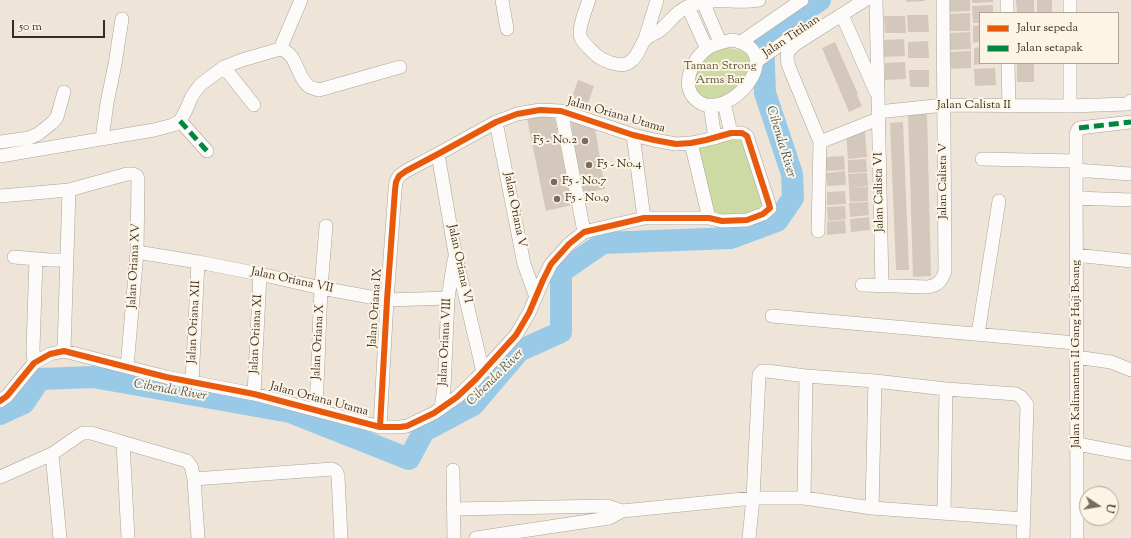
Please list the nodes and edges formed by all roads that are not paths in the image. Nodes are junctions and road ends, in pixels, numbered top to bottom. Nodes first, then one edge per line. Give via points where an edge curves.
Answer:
1 (301, 0) edge
2 (502, 0) edge
3 (589, 0) edge
4 (657, 0) edge
5 (758, 0) edge
6 (802, 0) edge
7 (848, 0) edge
8 (864, 0) edge
9 (876, 0) edge
10 (943, 0) edge
11 (1007, 0) edge
12 (1070, 0) edge
13 (709, 1) junction
14 (688, 7) junction
15 (1007, 12) edge
16 (1070, 12) edge
17 (842, 15) junction
18 (122, 19) dead end
19 (507, 30) dead end
20 (645, 39) junction
21 (720, 42) junction
22 (742, 42) junction
23 (280, 49) junction
24 (707, 49) junction
25 (757, 61) junction
26 (1008, 64) edge
27 (1070, 64) edge
28 (224, 67) junction
29 (400, 67) dead end
30 (64, 92) dead end
31 (878, 97) junction
32 (724, 103) junction
33 (1129, 103) edge
34 (254, 105) dead end
35 (710, 105) junction
36 (944, 105) junction
37 (1009, 106) junction
38 (1070, 106) junction
39 (561, 111) junction
40 (878, 116) junction
41 (496, 122) junction
42 (1131, 122) edge
43 (177, 123) junction
44 (731, 133) junction
45 (633, 135) junction
46 (715, 138) junction
47 (102, 139) junction
48 (0, 142) edge
49 (820, 142) junction
50 (691, 143) junction
51 (207, 151) dead end
52 (438, 154) junction
53 (0, 156) edge
54 (982, 159) dead end
55 (1076, 166) junction
56 (1131, 174) edge
57 (69, 190) junction
58 (395, 190) joint
59 (0, 196) edge
60 (1076, 198) junction
61 (1131, 200) edge
62 (999, 201) dead end
63 (644, 218) junction
64 (709, 218) junction
65 (326, 226) dead end
66 (818, 231) dead end
67 (584, 232) junction
68 (137, 252) junction
69 (455, 253) junction
70 (1076, 256) junction
71 (14, 257) dead end
72 (36, 259) junction
73 (67, 260) junction
74 (1131, 261) edge
75 (198, 262) junction
76 (260, 274) junction
77 (862, 285) dead end
78 (882, 286) junction
79 (321, 288) junction
80 (536, 297) junction
81 (448, 298) junction
82 (387, 300) junction
83 (772, 316) dead end
84 (978, 334) junction
85 (1076, 343) junction
86 (64, 351) junction
87 (1076, 357) junction
88 (34, 363) junction
89 (127, 367) junction
90 (1131, 370) edge
91 (483, 372) junction
92 (806, 376) junction
93 (875, 381) junction
94 (192, 382) junction
95 (946, 389) junction
96 (254, 394) junction
97 (0, 401) edge
98 (442, 408) junction
99 (316, 410) junction
100 (380, 428) junction
101 (123, 442) junction
102 (1077, 444) junction
103 (52, 454) junction
104 (1131, 454) edge
105 (452, 470) dead end
106 (0, 477) edge
107 (194, 480) junction
108 (753, 498) junction
109 (804, 498) junction
110 (872, 508) junction
111 (453, 510) junction
112 (622, 511) junction
113 (944, 513) junction
114 (1024, 519) junction
115 (60, 538) edge
116 (128, 538) edge
117 (198, 538) edge
118 (341, 538) edge
119 (454, 538) edge
120 (476, 538) edge
121 (749, 538) edge
122 (1023, 538) edge
123 (1077, 538) edge

1 - 23 street
2 - 19 street
3 - 20 street via 579,31 580,37 594,54 604,61 630,63
4 - 20 street
5 - 13 street
6 - 22 street, Jalan Titihan
7 - 25 street, Jalan Titihan
8 - 17 street
9 - 31 street, Jalan Calista VI
10 - 36 street, Jalan Calista V
11 - 15 street
12 - 16 street
13 - 14 street
13 - 21 street via 706,9
14 - 20 street via 680,10 664,27
14 - 24 street
17 - 31 street, Jalan Calista VI
17 - 49 street via 797,43 787,54 789,67
18 - 47 street
21 - 22 street
21 - 24 street
22 - 25 street via 752,49
23 - 28 street
23 - 29 street via 291,56 304,82 310,88 319,90
24 - 35 street via 692,66 688,84 693,97
25 - 32 street via 750,82
26 - 37 street
27 - 38 street
28 - 34 street
28 - 43 street via 200,85
30 - 48 street via 57,117 38,134 29,138
31 - 40 street, Jalan Calista VI
32 - 35 street
32 - 44 street
33 - 38 street, Jalan Calista II
35 - 46 street
36 - 37 street, Jalan Calista II
36 - 40 street, Jalan Calista II
36 - 78 street, Jalan Calista V via 943,278 940,283 928,287
37 - 38 street, Jalan Calista II
39 - 41 street, Jalan Oriana Utama via 540,110 517,114
39 - 45 street, Jalan Oriana Utama
39 - 67 street
40 - 49 street, Jalan Calista II
40 - 78 street, Jalan Calista VI
41 - 52 street, Jalan Oriana Utama
41 - 80 street, Jalan Oriana V via 524,264
42 - 55 street, Jalan Kalimantan II Gang Haji Boang via 1079,128 1076,134
43 - 47 street via 154,130
43 - 51 street
44 - 46 street, Jalan Oriana Utama
44 - 64 street, Jalan Oriana Utama via 742,133 747,136 770,208 748,220 722,221
45 - 50 street, Jalan Oriana Utama via 676,144
45 - 63 street
46 - 50 street, Jalan Oriana Utama
47 - 53 street
49 - 66 street
50 - 64 street
52 - 58 street, Jalan Oriana Utama via 399,176
52 - 69 street, Jalan Oriana VI
54 - 55 street
55 - 56 street
55 - 60 street, Jalan Kalimantan II Gang Haji Boang
57 - 59 street
57 - 68 street, Jalan Oriana XV via 128,174 137,176
57 - 73 street
58 - 82 street, Jalan Oriana IX
60 - 61 street
60 - 70 street, Jalan Kalimantan II Gang Haji Boang
62 - 84 street
63 - 64 street, Jalan Oriana Utama
63 - 67 street, Jalan Oriana Utama
65 - 79 street, Jalan Oriana X
67 - 80 street, Jalan Oriana Utama via 569,244 552,264
68 - 75 street, Jalan Oriana VII
68 - 89 street, Jalan Oriana XV
69 - 81 street, Jalan Oriana VIII
69 - 91 street, Jalan Oriana VI
70 - 74 street
70 - 85 street, Jalan Kalimantan II Gang Haji Boang
71 - 72 street
72 - 73 street
72 - 88 street
73 - 86 street
75 - 76 street, Jalan Oriana VII
75 - 94 street, Jalan Oriana XII
76 - 79 street, Jalan Oriana VII
76 - 96 street, Jalan Oriana XI
77 - 78 street, Jalan Calista V
79 - 82 street, Jalan Oriana VII
79 - 99 street, Jalan Oriana X
80 - 91 street, Jalan Oriana Utama via 516,335
81 - 82 street, Jalan Oriana VII
81 - 98 street, Jalan Oriana VIII
82 - 100 street, Jalan Oriana IX
83 - 84 street
84 - 85 street
85 - 87 street, Jalan Kalimantan II Gang Haji Boang
86 - 88 street via 50,354
86 - 89 street, Jalan Oriana Utama
87 - 90 street via 1111,362
87 - 102 street, Jalan Kalimantan II Gang Haji Boang
88 - 97 street
89 - 94 street, Jalan Oriana Utama
91 - 98 street, Jalan Oriana Utama
92 - 93 street
92 - 108 street via 767,371 762,371 759,375
92 - 109 street
93 - 95 street
93 - 110 street
94 - 96 street, Jalan Oriana Utama
95 - 113 street
95 - 114 street via 1016,394 1027,405
96 - 99 street, Jalan Oriana Utama
98 - 100 street, Jalan Oriana Utama via 407,426
99 - 100 street, Jalan Oriana Utama
101 - 103 street via 83,433
101 - 107 street via 187,461 191,466
101 - 116 street
102 - 104 street
102 - 123 street, Jalan Kalimantan II Gang Haji Boang
103 - 106 street
103 - 115 street
105 - 111 street
107 - 117 street
107 - 118 street via 332,469 338,476
108 - 109 street
108 - 112 street
108 - 121 street
109 - 110 street
110 - 113 street
111 - 112 street via 607,506
111 - 119 street
112 - 120 street via 609,518
113 - 114 street
114 - 122 street

